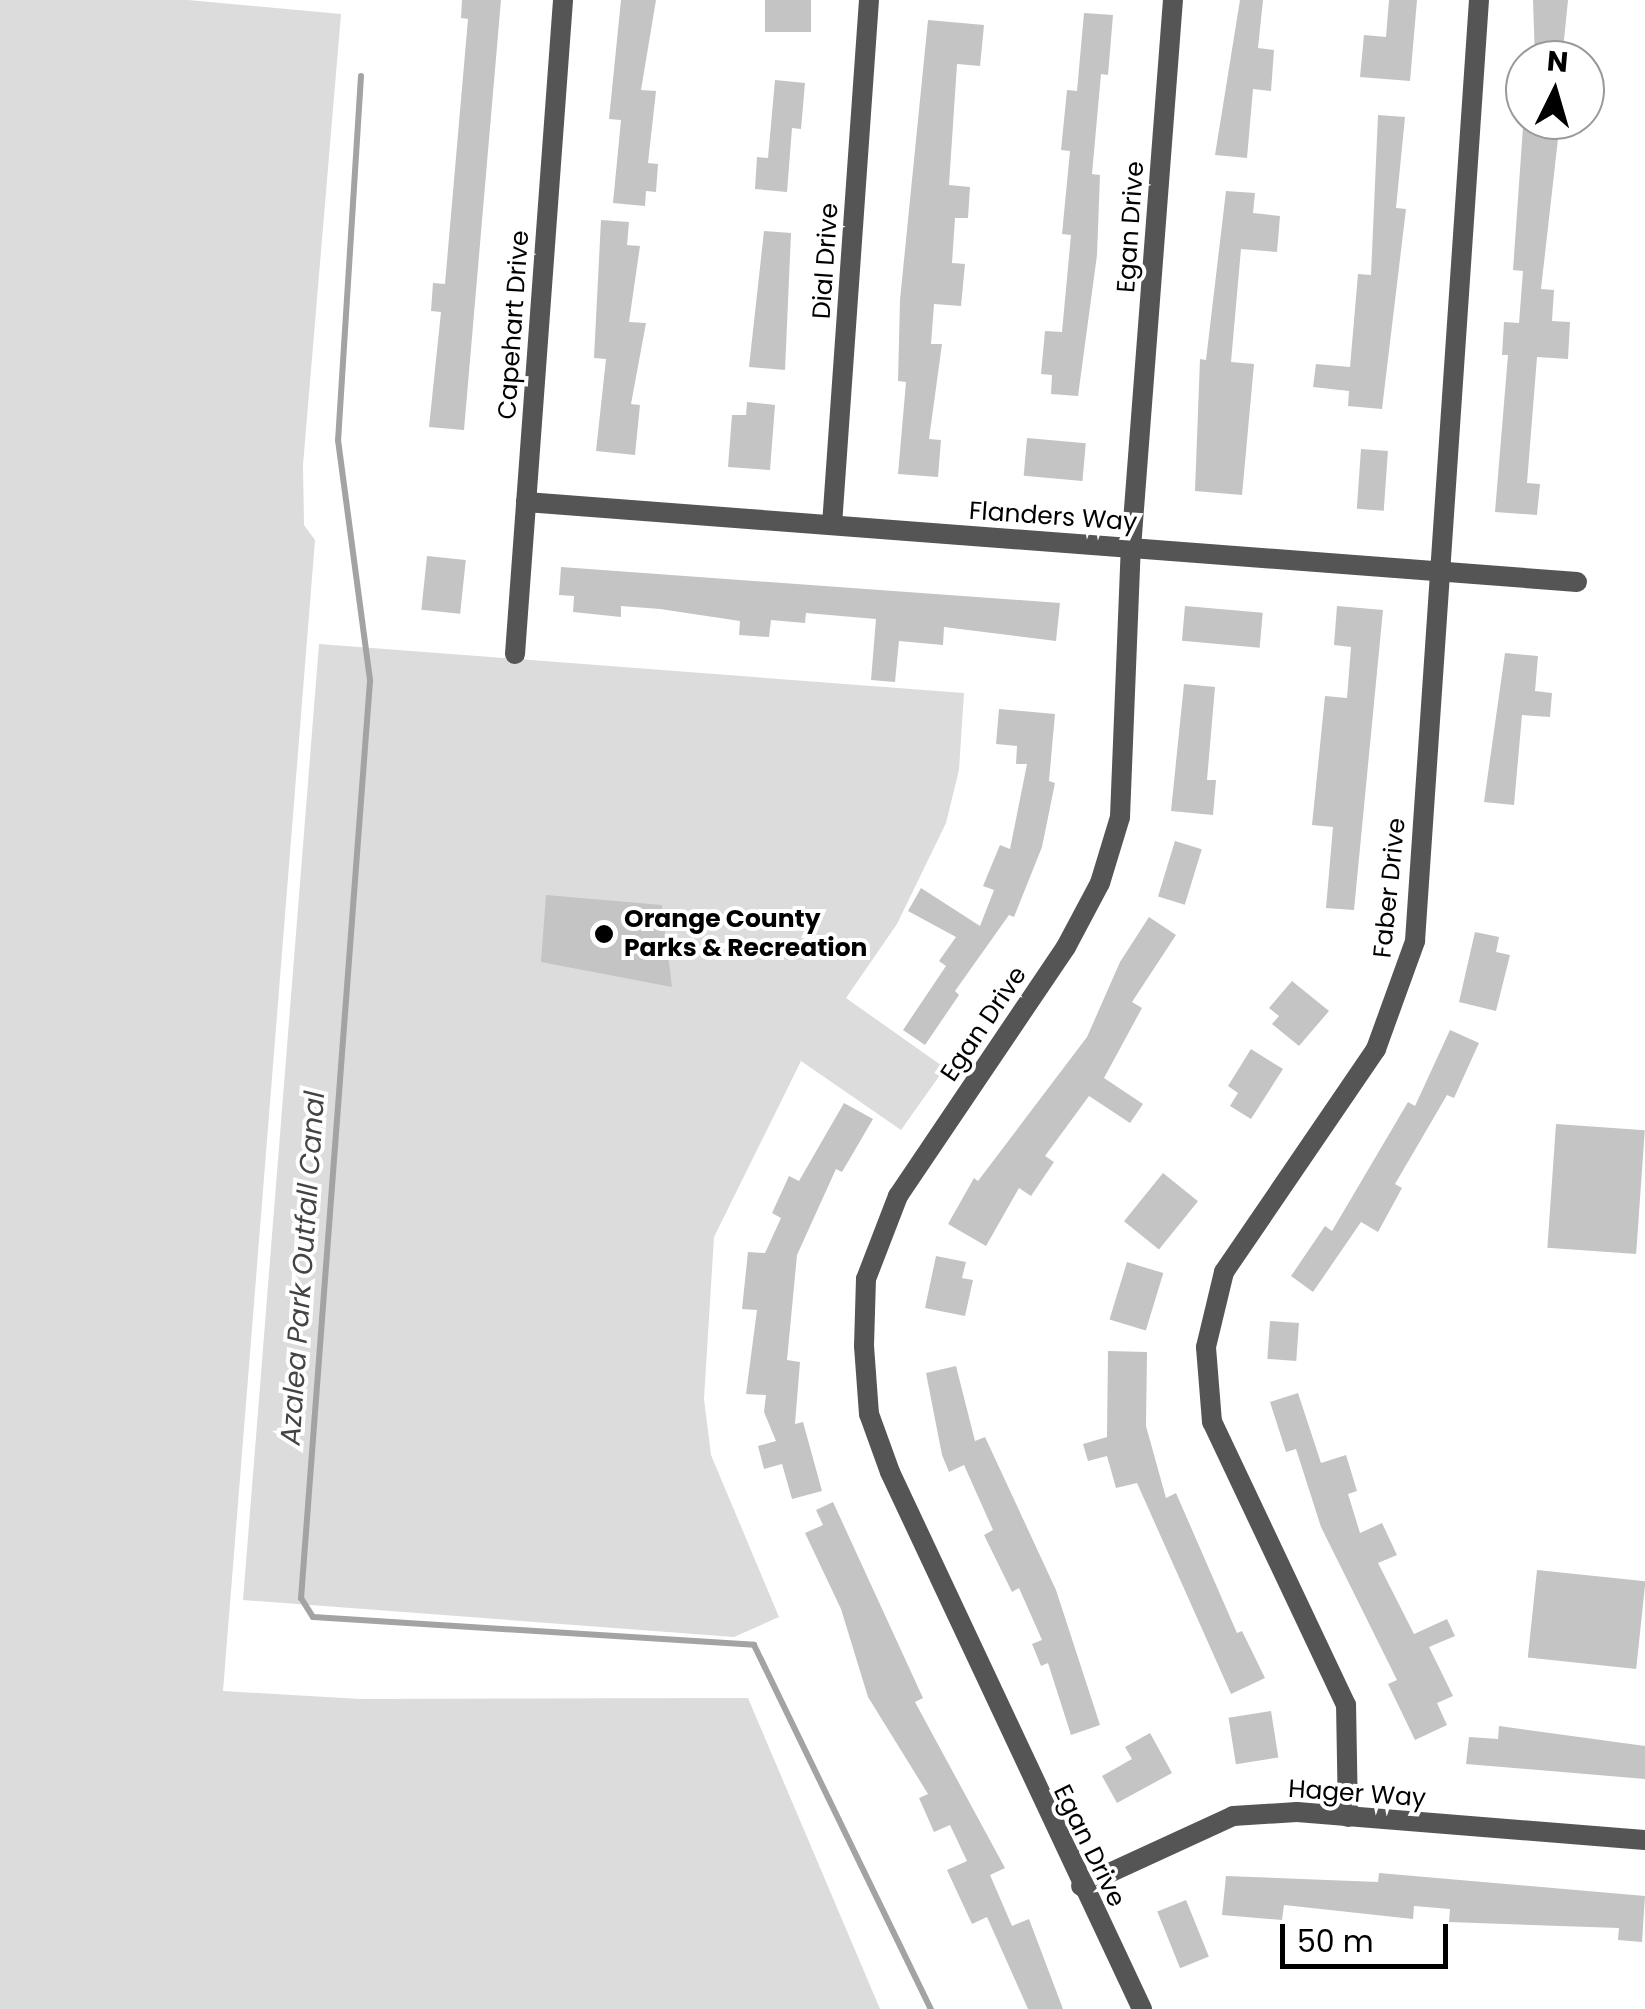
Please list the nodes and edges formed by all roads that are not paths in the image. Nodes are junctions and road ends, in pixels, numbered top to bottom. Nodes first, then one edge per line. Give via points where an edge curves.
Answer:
1 (564, 0) edge
2 (870, 0) edge
3 (1173, 0) edge
4 (1478, 0) edge
5 (526, 502) junction
6 (832, 525) junction
7 (1131, 548) junction
8 (1440, 571) junction
9 (1577, 582) dead end
10 (515, 654) dead end
11 (1348, 1817) junction
12 (1645, 1840) edge
13 (1080, 1886) junction
14 (1142, 2009) edge

1 - 5 street, Capehart Drive
2 - 6 street, Dial Drive
3 - 7 street, Egan Drive
4 - 8 street, Faber Drive
5 - 6 street, Flanders Way
5 - 10 street, Capehart Drive
6 - 7 street, Flanders Way
7 - 8 street, Flanders Way
7 - 13 street, Egan Drive via 1120,817 1100,882 1066,947 898,1196 866,1279 869,1414
8 - 9 street, Flanders Way
8 - 11 street, Faber Drive via 1414,941 1404,982 1376,1049 1224,1272 1206,1347 1212,1422 1346,1705
11 - 12 street, Hager Way
11 - 13 street, Hager Way via 1234,1816
13 - 14 street, Egan Drive

